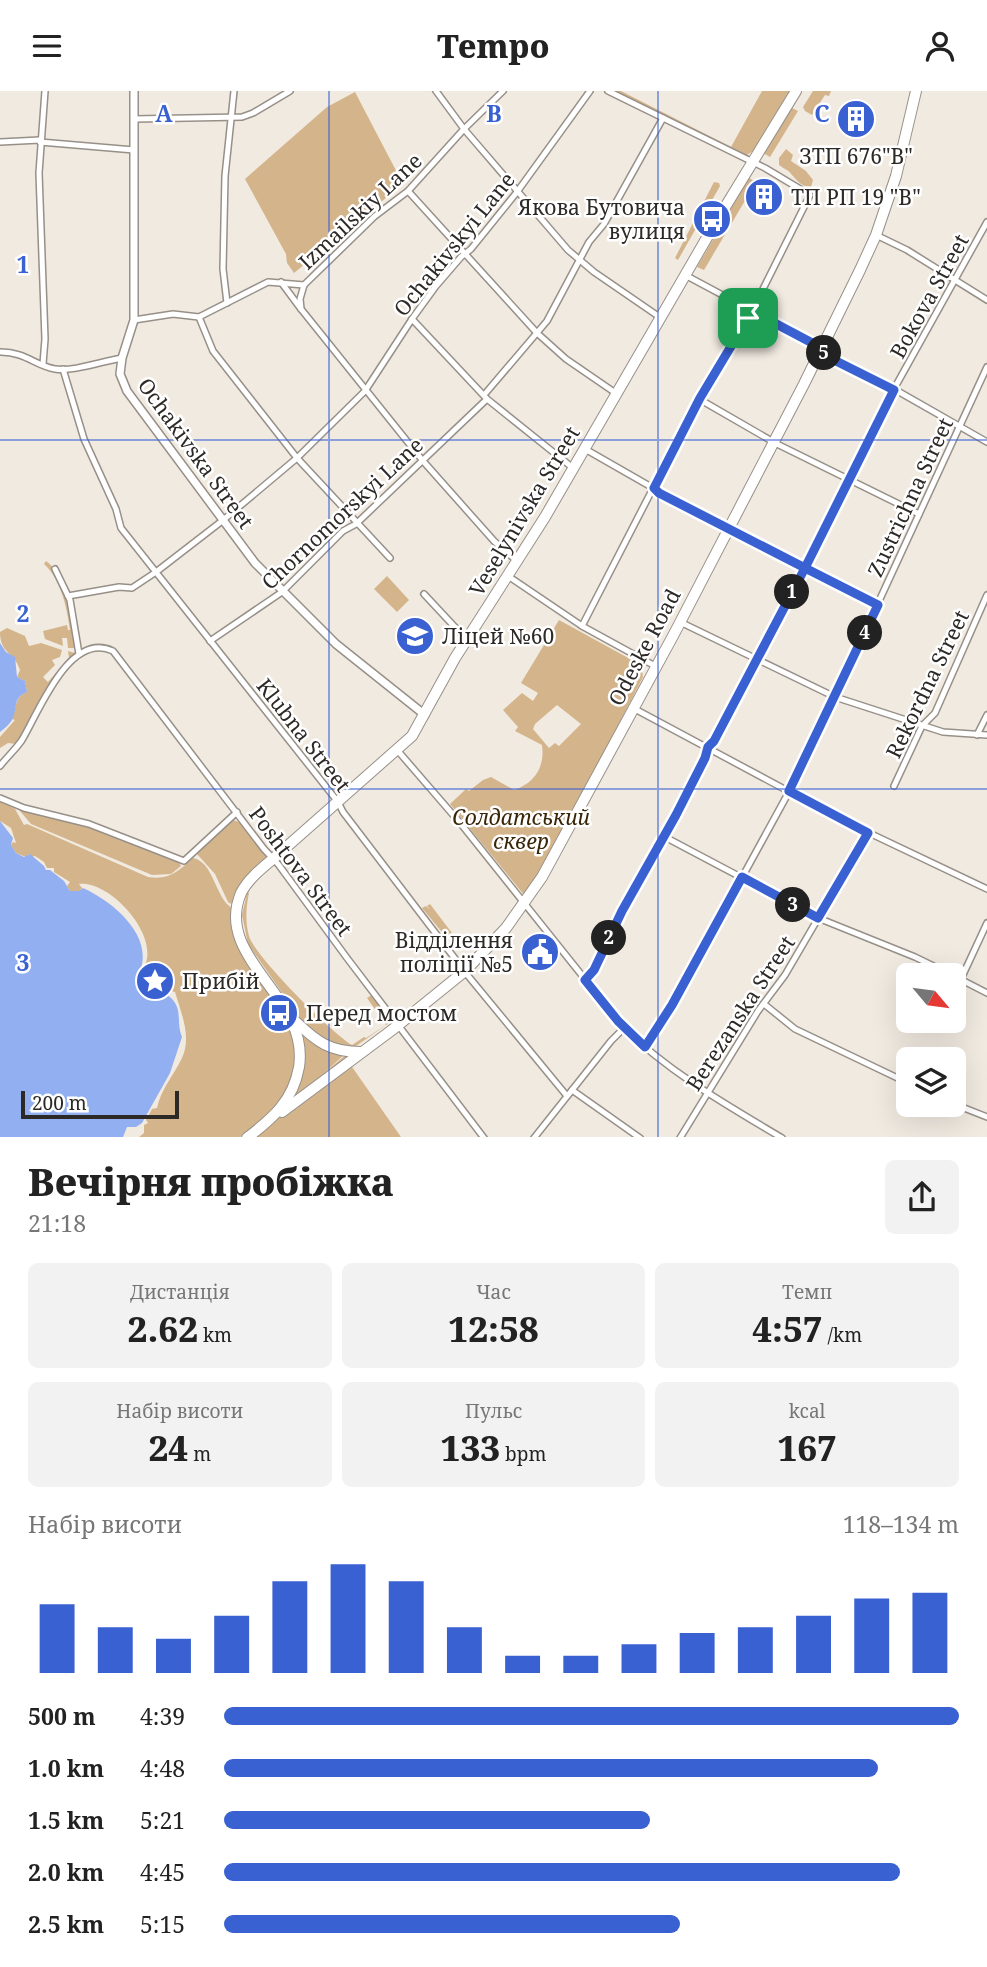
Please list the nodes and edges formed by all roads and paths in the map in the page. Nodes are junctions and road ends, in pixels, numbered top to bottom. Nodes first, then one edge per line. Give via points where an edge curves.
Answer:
1 (45, 91) edge
2 (134, 91) edge
3 (234, 91) edge
4 (290, 91) edge
5 (436, 91) edge
6 (503, 91) edge
7 (590, 91) edge
8 (608, 91) edge
9 (796, 91) edge
10 (916, 91) edge
11 (134, 118) junction
12 (233, 118) junction
13 (663, 118) junction
14 (464, 129) junction
15 (40, 141) junction
16 (0, 142) edge
17 (134, 150) junction
18 (752, 161) junction
19 (408, 191) junction
20 (517, 192) junction
21 (987, 222) edge
22 (876, 235) junction
23 (465, 253) junction
24 (579, 260) junction
25 (685, 275) junction
26 (956, 281) junction
27 (281, 282) junction
28 (304, 285) junction
29 (987, 300) edge
30 (227, 303) junction
31 (301, 309) junction
32 (752, 311) junction
33 (199, 317) junction
34 (661, 318) junction
35 (412, 319) junction
36 (134, 320) junction
37 (537, 333) junction
38 (820, 348) junction
39 (1, 352) edge
40 (122, 358) junction
41 (43, 364) junction
42 (987, 367) edge
43 (63, 369) junction
44 (894, 390) junction
45 (365, 391) junction
46 (617, 394) junction
47 (486, 397) junction
48 (699, 399) junction
49 (959, 428) junction
50 (774, 442) junction
51 (987, 442) edge
52 (584, 449) junction
53 (297, 458) junction
54 (423, 461) junction
55 (573, 468) junction
56 (849, 479) junction
57 (654, 488) junction
58 (919, 514) junction
59 (222, 521) junction
60 (356, 524) junction
61 (728, 530) junction
62 (390, 558) dead end
63 (517, 561) junction
64 (805, 568) junction
65 (55, 569) dead end
66 (156, 572) junction
67 (509, 576) junction
68 (282, 592) junction
69 (424, 594) dead end
70 (987, 595) edge
71 (68, 596) junction
72 (878, 605) junction
73 (680, 622) junction
74 (582, 626) junction
75 (466, 639) junction
76 (210, 641) junction
77 (79, 654) junction
78 (755, 659) junction
79 (655, 666) junction
80 (835, 697) junction
81 (633, 708) junction
82 (425, 715) junction
83 (987, 715) edge
84 (922, 726) junction
85 (977, 735) junction
86 (987, 735) edge
87 (708, 747) junction
88 (11, 751) junction
89 (398, 751) junction
90 (0, 758) edge
91 (0, 766) edge
92 (894, 786) dead end
93 (789, 791) junction
94 (0, 798) edge
95 (338, 802) junction
96 (237, 813) junction
97 (868, 833) junction
98 (663, 836) junction
99 (274, 858) junction
100 (742, 877) junction
101 (987, 889) edge
102 (526, 903) junction
103 (818, 918) junction
104 (987, 923) edge
105 (928, 963) edge
106 (966, 968) edge
107 (465, 971) junction
108 (585, 980) junction
109 (966, 982) edge
110 (987, 993) edge
111 (764, 1004) junction
112 (292, 1018) junction
113 (400, 1025) junction
114 (624, 1028) junction
115 (645, 1047) junction
116 (361, 1052) junction
117 (896, 1077) edge
118 (572, 1090) junction
119 (707, 1092) junction
120 (567, 1096) junction
121 (966, 1109) edge
122 (987, 1117) edge
123 (268, 1123) junction
124 (247, 1137) edge
125 (484, 1137) edge
126 (534, 1137) edge
127 (640, 1137) edge
128 (680, 1137) edge
129 (782, 1137) edge

1 - 15 street
2 - 11 street, Ochakivska Street
3 - 12 street
4 - 12 street via 253,113
5 - 14 street
6 - 14 street, Izmailskiy Lane
7 - 20 street, Ochakivskyi Lane
8 - 13 street
9 - 18 highway, Veselynivska Street
10 - 22 highway, Odeske Road via 902,156
11 - 12 street
11 - 17 street, Ochakivska Street
12 - 30 street via 225,176
13 - 18 street
13 - 24 street, Chornomorskyi Lane
14 - 19 street, Izmailskiy Lane
14 - 20 street
15 - 16 street
15 - 17 street
15 - 41 street
17 - 36 street, Ochakivska Street
18 - 25 highway, Veselynivska Street
18 - 32 street via 810,195
19 - 23 street
19 - 28 street, Izmailskiy Lane via 375,216
20 - 23 street, Ochakivskyi Lane
20 - 24 street
21 - 26 street, Bokova Street
22 - 26 street
22 - 38 highway, Odeske Road
23 - 35 street, Ochakivskyi Lane
23 - 37 street
24 - 34 street
24 - 37 street, Chornomorskyi Lane
25 - 32 street
25 - 34 highway, Veselynivska Street
26 - 29 street
26 - 44 street, Bokova Street
27 - 28 street, Izmailskiy Lane
27 - 30 street, Izmailskiy Lane via 268,282
27 - 31 street
28 - 31 street
30 - 33 street, Izmailskiy Lane
31 - 45 street
32 - 38 street
32 - 48 street
33 - 36 street, Izmailskiy Lane via 173,314
33 - 53 street via 213,351
34 - 46 highway, Veselynivska Street
35 - 45 street, Ochakivskyi Lane
35 - 47 street
36 - 40 street, Ochakivska Street
37 - 46 street
37 - 47 street, Chornomorskyi Lane
38 - 44 street via 828,357
38 - 50 highway, Odeske Road
39 - 41 street via 21,354
40 - 43 street
40 - 59 street, Ochakivska Street via 120,374 127,391
41 - 43 street
42 - 49 street, Zustrichna Street
43 - 66 street, Klubna Street via 84,439 121,528
44 - 49 street
44 - 56 street, Bokova Street
45 - 53 street, Ochakivskyi Lane
45 - 54 street
46 - 52 highway, Veselynivska Street
47 - 54 street, Chornomorskyi Lane
47 - 55 street
48 - 50 street
48 - 57 street
49 - 51 street
49 - 58 street, Zustrichna Street
50 - 56 street
50 - 61 highway, Odeske Road
52 - 55 highway, Veselynivska Street
52 - 57 street
53 - 59 street, Ochakivskyi Lane
53 - 60 street
54 - 60 street, Chornomorskyi Lane
54 - 63 street
55 - 63 highway, Veselynivska Street
56 - 58 street
56 - 64 street, Bokova Street
57 - 61 street
57 - 74 street
58 - 72 street, Zustrichna Street
59 - 66 street, Ochakivskyi Lane
59 - 68 street, Ochakivska Street
60 - 62 street
60 - 68 street, Chornomorskyi Lane via 343,531
61 - 64 street
61 - 73 highway, Odeske Road
63 - 67 highway, Veselynivska Street
64 - 72 street
64 - 78 street, Bokova Street
65 - 71 street
66 - 71 street, Ochakivskyi Lane via 132,587
66 - 76 street, Klubna Street
67 - 74 street
67 - 75 highway, Veselynivska Street
68 - 76 street, Chornomorskyi Lane
68 - 82 street, Ochakivska Street via 360,665
69 - 75 street
70 - 84 street, Rekordna Street via 935,713
71 - 77 street
72 - 80 street, Zustrichna Street
73 - 78 street
73 - 79 highway, Odeske Road
74 - 79 street
75 - 82 highway, Veselynivska Street
76 - 95 street, Klubna Street
77 - 88 street via 50,686 20,743
77 - 96 street, Poshtova Street via 102,648 113,651
78 - 80 street
78 - 87 street, Bokova Street
79 - 81 highway, Odeske Road
80 - 84 street
80 - 93 street, Zustrichna Street
81 - 87 street
81 - 102 highway, Odeske Road
82 - 89 highway, Veselynivska Street
83 - 85 street
84 - 85 street
84 - 92 street, Rekordna Street
85 - 86 street
87 - 93 street
87 - 98 street, Bokova Street
88 - 90 street
88 - 91 street
89 - 95 highway, Veselynivska Street
89 - 102 street
93 - 97 street
93 - 100 street, Zustrichna Street
94 - 96 street via 89,824 184,861
95 - 99 highway, Veselynivska Street
95 - 107 street, Klubna Street
96 - 99 street, Poshtova Street
97 - 101 street
97 - 103 street, Berezanska Street
98 - 100 street
98 - 108 street, Bokova Street
99 - 112 highway, Veselynivska Street via 243,890 237,923 246,953
99 - 113 street, Poshtova Street
100 - 103 street
100 - 115 street, Zustrichna Street
102 - 107 highway, Odeske Road
102 - 108 street
103 - 105 street
103 - 111 street, Berezanska Street
104 - 106 street
107 - 113 highway, Odeske Road
107 - 120 street, Klubna Street
108 - 114 street
109 - 110 street
111 - 117 street via 791,1027
111 - 119 street, Berezanska Street
112 - 116 highway via 319,1043
112 - 123 highway via 299,1042 298,1070 283,1106
113 - 116 highway, Odeske Road
113 - 125 street, Poshtova Street
114 - 115 street
114 - 118 street
115 - 119 street
116 - 123 highway, Odeske Road
118 - 120 street
118 - 127 street
119 - 128 street, Berezanska Street
119 - 129 street
120 - 126 street
121 - 122 street
123 - 124 highway, Odeske Road

